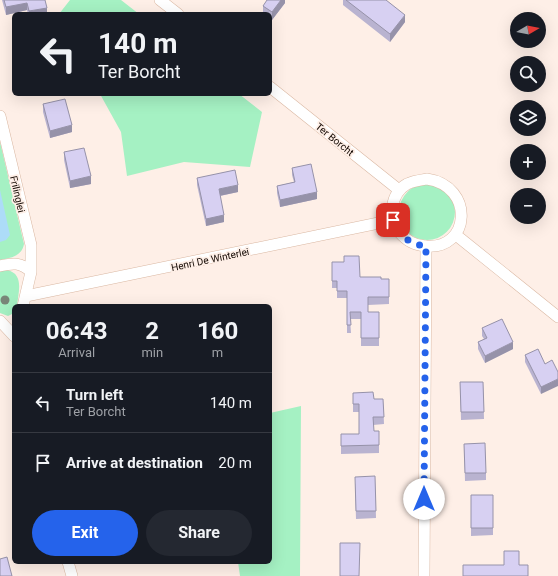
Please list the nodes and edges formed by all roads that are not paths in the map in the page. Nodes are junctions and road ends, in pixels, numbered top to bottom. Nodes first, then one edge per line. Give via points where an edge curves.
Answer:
1 (160, 0) edge
2 (175, 12) edge
3 (272, 89) edge
4 (0, 116) edge
5 (399, 190) junction
6 (393, 220) junction
7 (456, 235) junction
8 (426, 246) junction
9 (0, 266) edge
10 (31, 272) junction
11 (25, 301) edge
12 (558, 317) edge
13 (0, 321) edge
14 (12, 334) edge
15 (69, 564) edge
16 (72, 576) edge
17 (424, 576) edge

1 - 2 street
3 - 5 street, Ter Borcht
4 - 10 street, Frilinglei via 31,245
5 - 6 street via 394,199
5 - 7 street via 407,184 428,179 439,181 450,188 461,208 460,226
6 - 8 street via 406,240
6 - 11 street, Henri De Winterlei
7 - 8 street via 442,244
7 - 12 street
8 - 17 street
9 - 10 street via 18,263
10 - 11 street, Frilinglei
13 - 14 street
15 - 16 street

